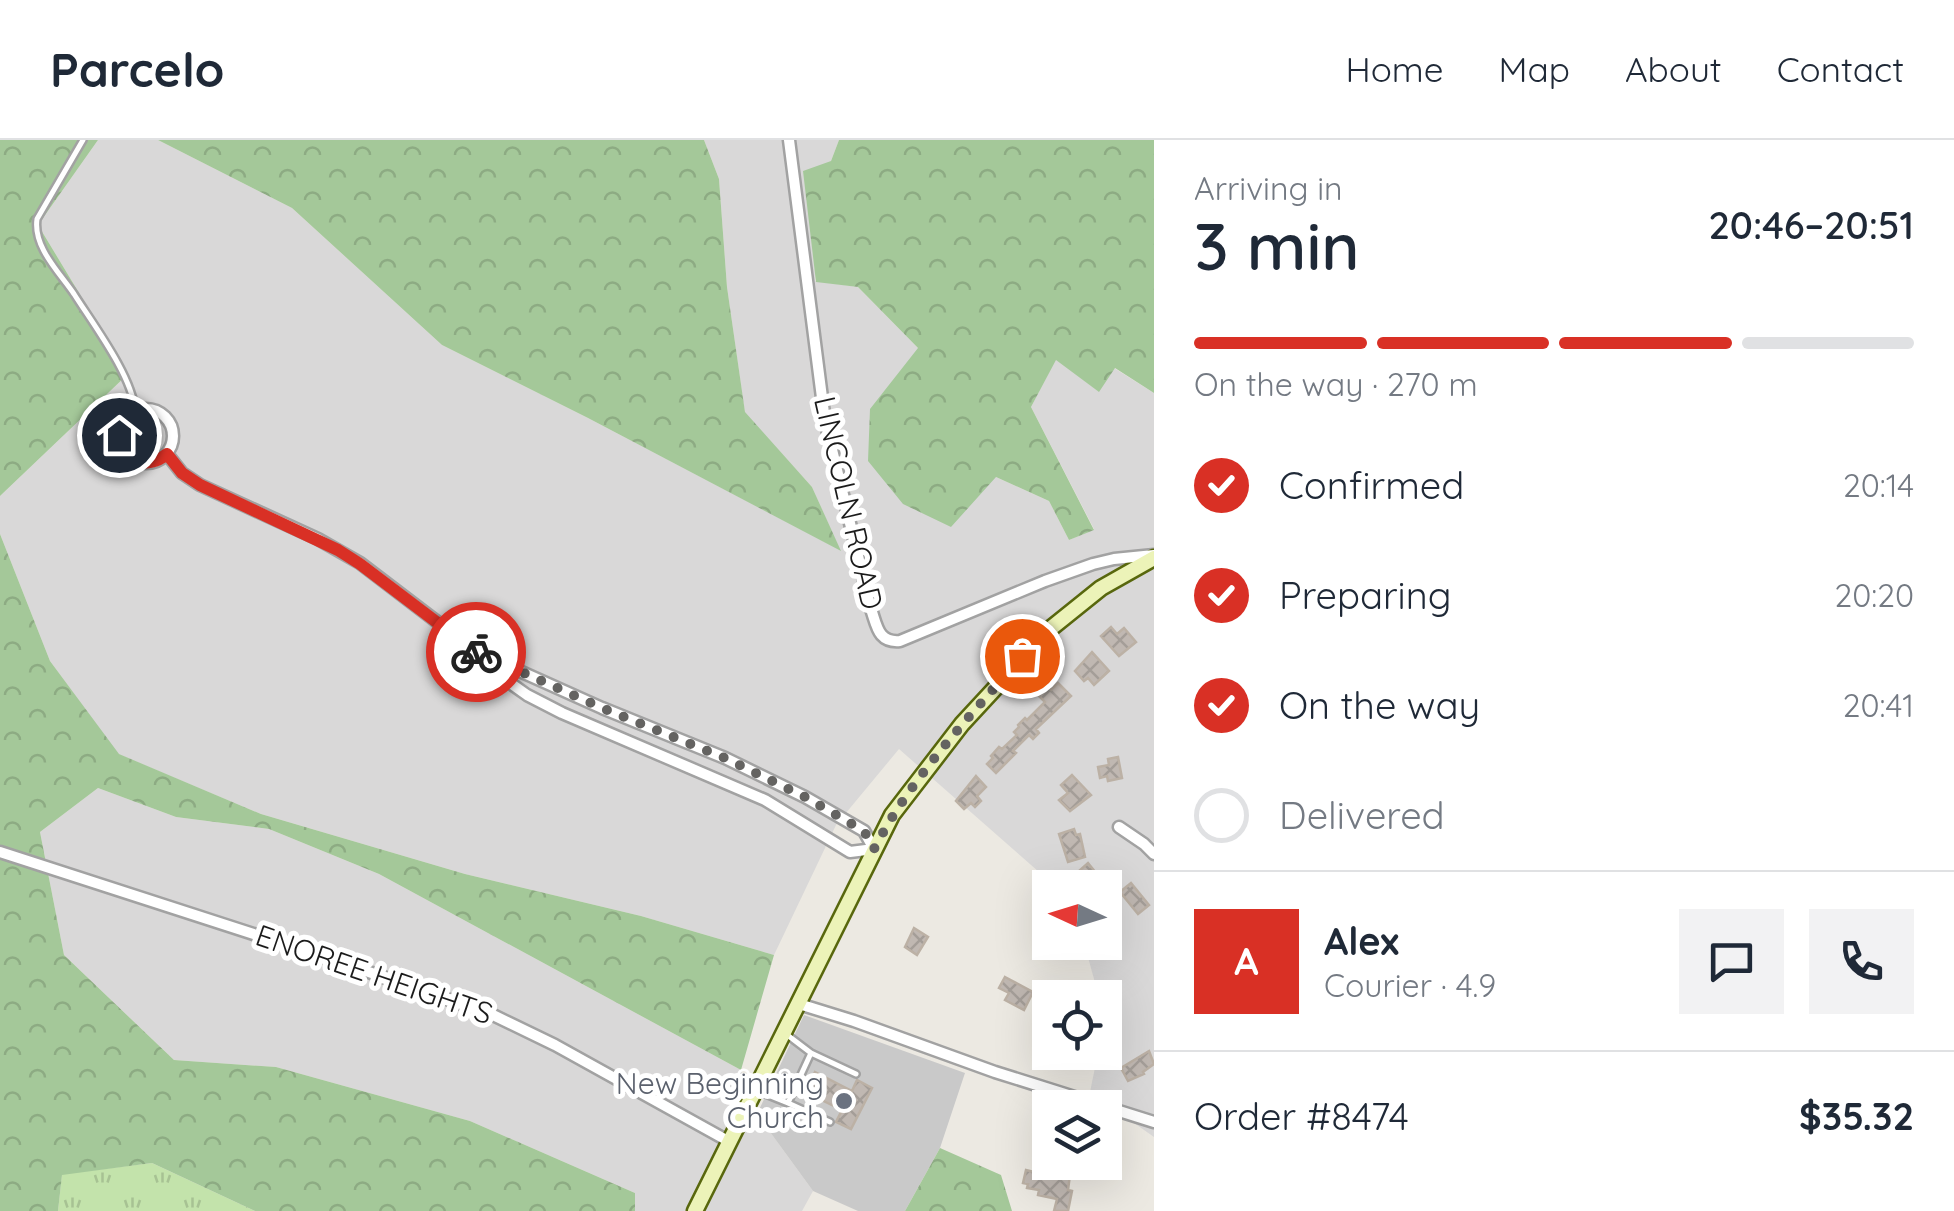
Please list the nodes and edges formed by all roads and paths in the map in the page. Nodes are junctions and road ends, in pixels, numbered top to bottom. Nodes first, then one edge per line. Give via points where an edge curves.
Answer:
1 (84, 140) edge
2 (788, 140) edge
3 (135, 411) junction
4 (167, 454) junction
5 (1154, 556) edge
6 (491, 663) junction
7 (1119, 827) dead end
8 (874, 849) junction
9 (0, 852) edge
10 (1154, 854) edge
11 (799, 1004) junction
12 (784, 1032) junction
13 (812, 1053) junction
14 (856, 1074) dead end
15 (756, 1090) junction
16 (788, 1103) junction
17 (830, 1122) dead end
18 (1154, 1122) edge
19 (730, 1142) junction
20 (695, 1211) edge

1 - 3 lane via 36,232 126,380
2 - 5 street, LINCOLN ROAD via 825,421 881,636 900,641 1093,564
3 - 4 street via 154,410 168,420 174,438
3 - 4 street via 120,429 124,452 145,464
4 - 6 street via 200,485 349,556
5 - 8 street via 1078,605 1022,656 920,776
6 - 8 street via 725,758 864,831
6 - 8 street via 527,695 562,713 765,800 850,852
7 - 10 street
8 - 11 street
9 - 19 street, ENOREE HEIGHTS via 493,1015
11 - 12 street
11 - 18 street
12 - 13 lane
12 - 15 street
13 - 14 lane
13 - 16 lane
15 - 16 lane
15 - 19 street
16 - 17 lane
19 - 20 street

